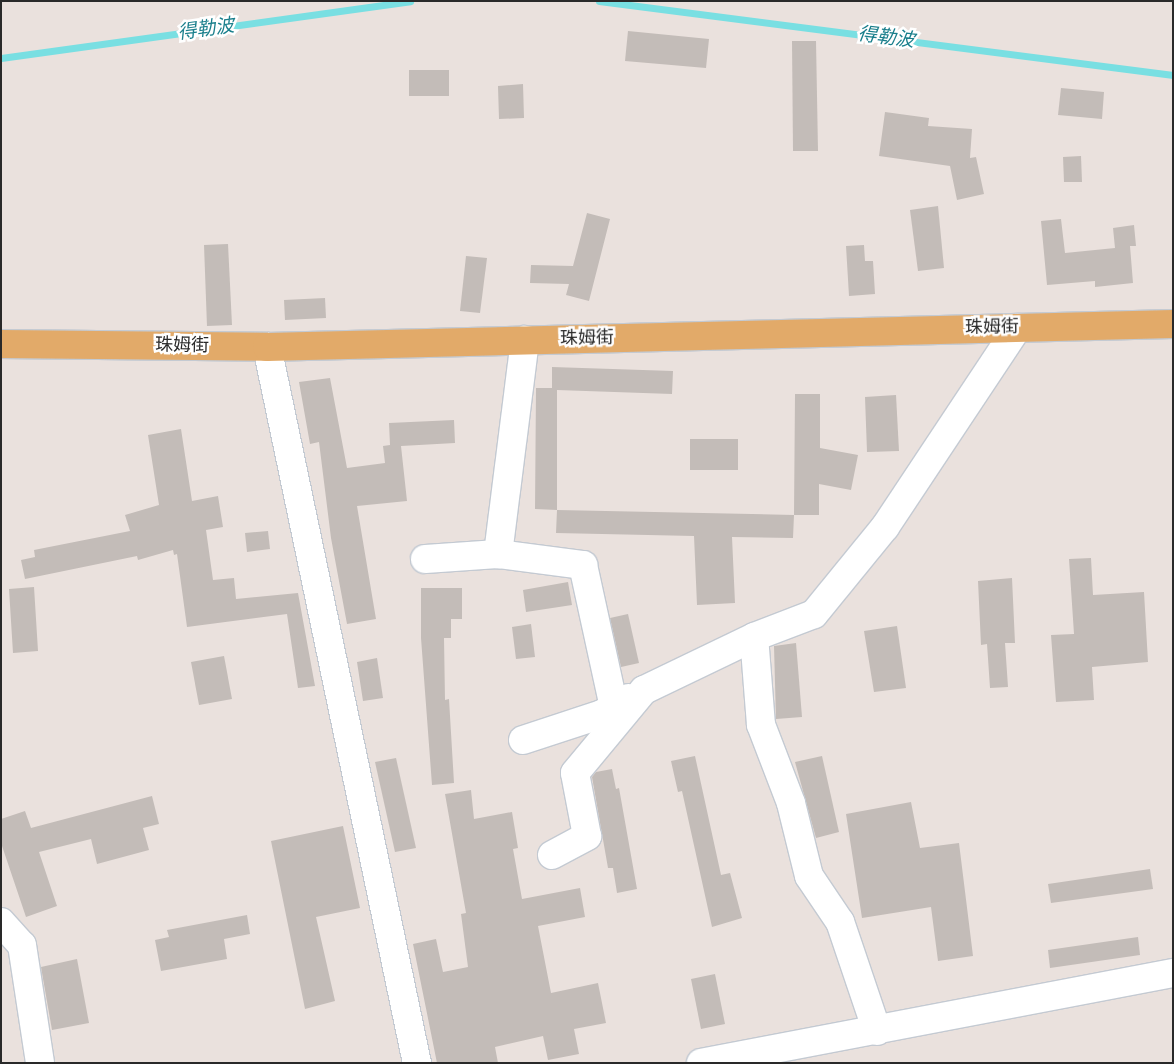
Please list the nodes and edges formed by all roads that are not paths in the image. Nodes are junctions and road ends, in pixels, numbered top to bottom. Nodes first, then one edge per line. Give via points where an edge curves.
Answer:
1 (1173, 324) edge
2 (1017, 328) junction
3 (525, 340) junction
4 (1, 344) edge
5 (267, 347) junction
6 (498, 554) junction
7 (425, 559) dead end
8 (754, 637) junction
9 (644, 690) junction
10 (614, 707) junction
11 (523, 740) dead end
12 (552, 855) dead end
13 (1, 922) edge
14 (1173, 973) edge
15 (877, 1032) junction
16 (40, 1063) edge
17 (417, 1063) edge
18 (701, 1063) edge

1 - 2 main road, 珠姆街
2 - 3 main road, 珠姆街
2 - 8 lane via 885,527 814,614
3 - 5 main road, 珠姆街
3 - 6 lane
4 - 5 main road, 珠姆街
5 - 17 lane
6 - 7 lane
6 - 10 lane via 584,565
8 - 9 lane
8 - 15 lane via 761,725 791,802 809,876 840,922
9 - 10 lane
9 - 12 lane via 575,773 587,836
10 - 11 lane
13 - 16 lane via 22,945
14 - 15 lane
15 - 18 lane

